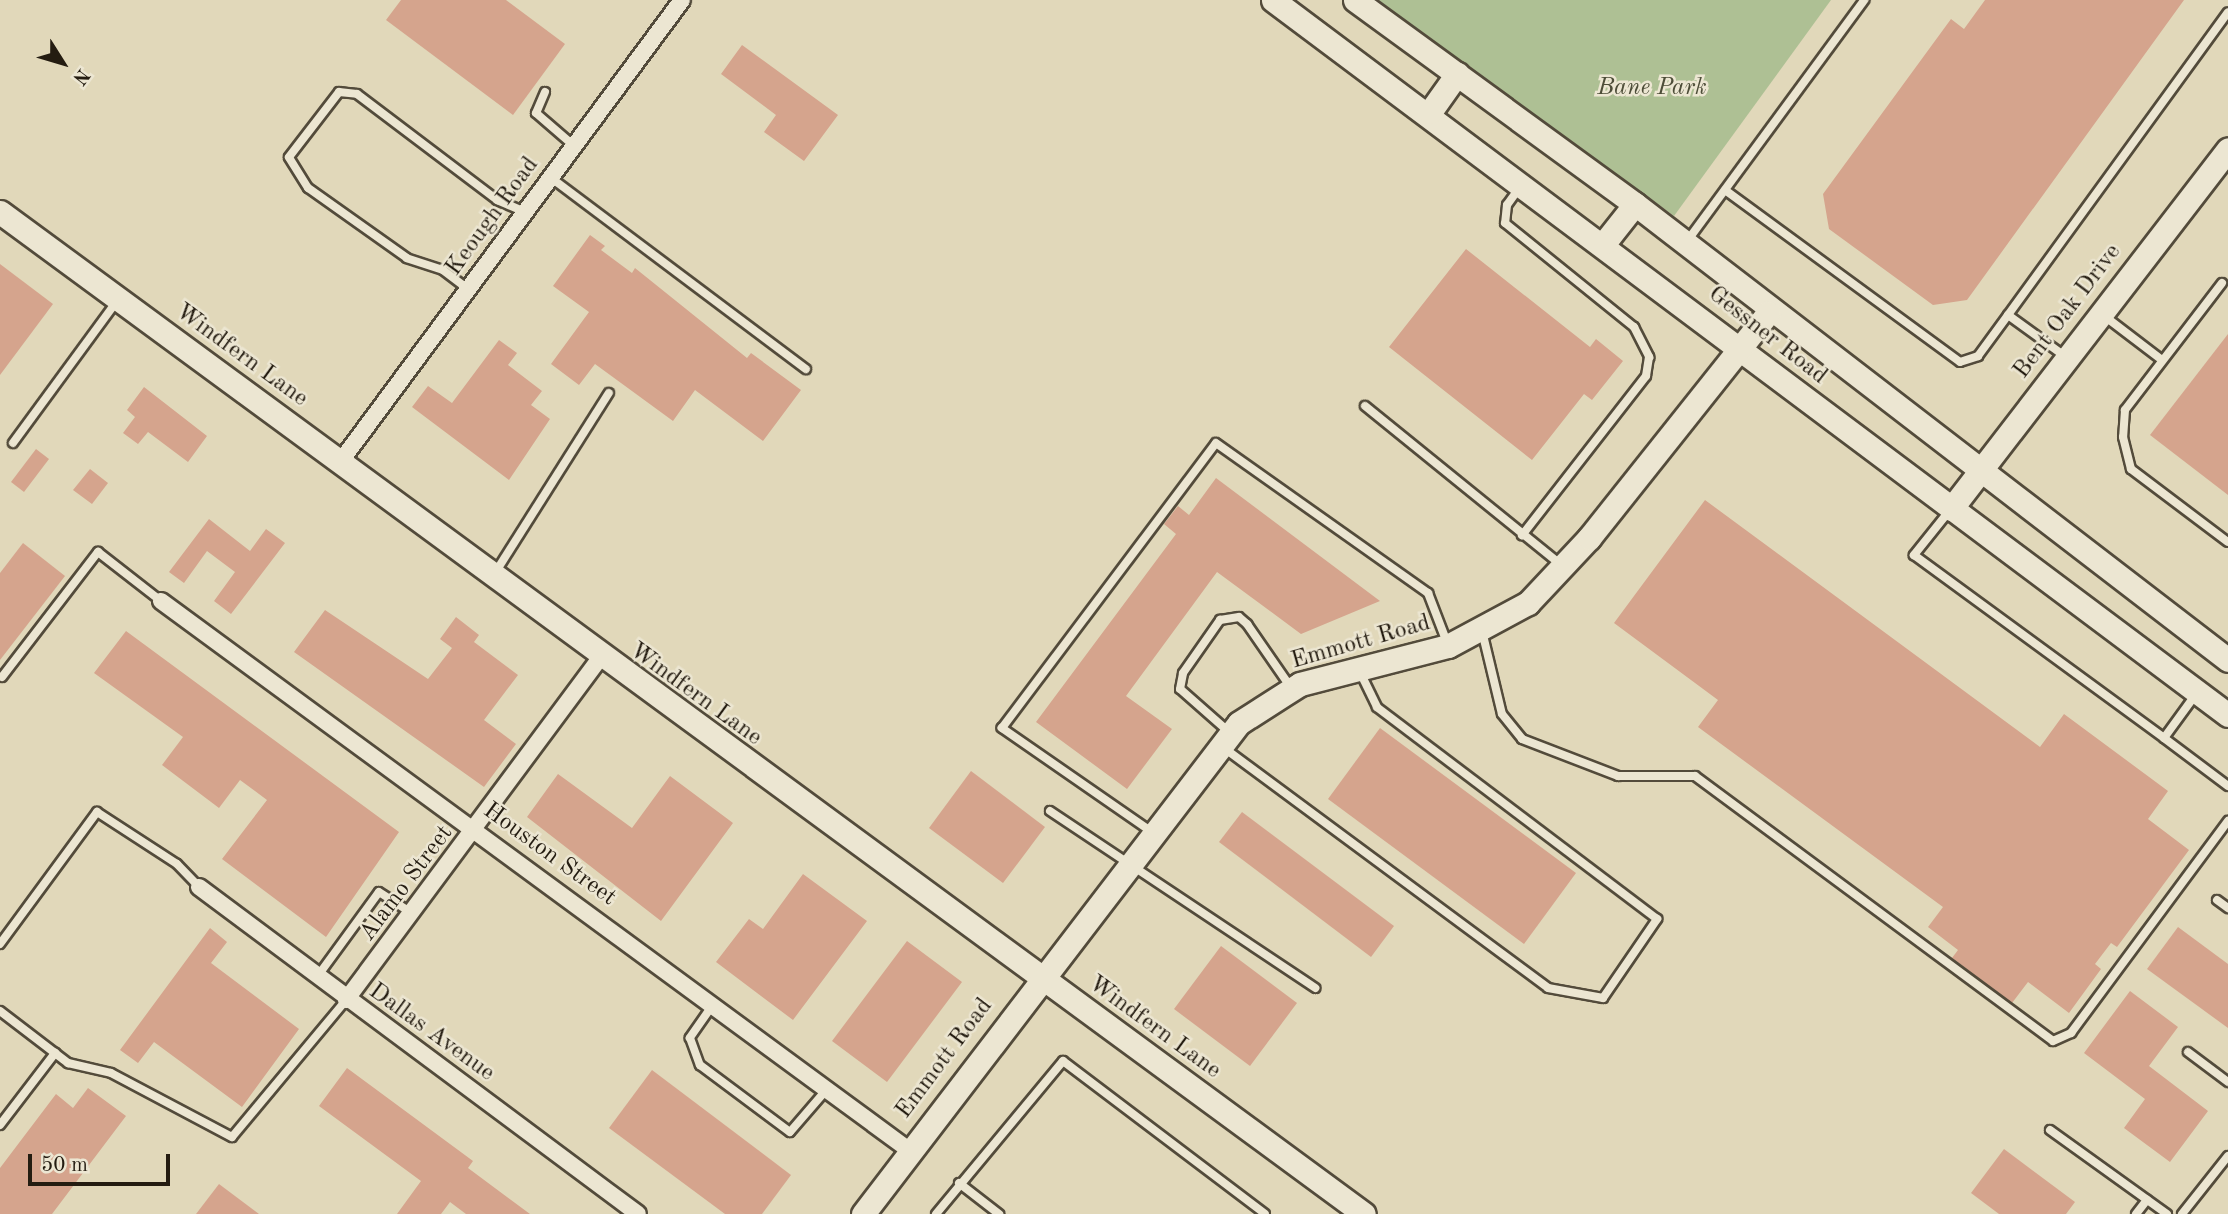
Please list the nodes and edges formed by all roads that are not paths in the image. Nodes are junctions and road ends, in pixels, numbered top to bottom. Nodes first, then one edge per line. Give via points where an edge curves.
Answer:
1 (1273, 0) edge
2 (1355, 0) edge
3 (1864, 0) edge
4 (679, 1) edge
5 (2228, 12) edge
6 (1457, 74) junction
7 (545, 92) dead end
8 (1430, 111) junction
9 (573, 145) junction
10 (2228, 149) edge
11 (550, 177) junction
12 (1524, 182) junction
13 (1725, 190) junction
14 (1634, 204) junction
15 (0, 212) edge
16 (525, 212) junction
17 (1605, 243) junction
18 (1684, 244) junction
19 (2222, 283) dead end
20 (468, 289) junction
21 (118, 298) junction
22 (1768, 313) junction
23 (2100, 313) junction
24 (2008, 315) junction
25 (1739, 349) junction
26 (2066, 357) junction
27 (2162, 360) junction
28 (806, 369) dead end
29 (610, 393) dead end
30 (1365, 406) dead end
31 (13, 443) dead end
32 (341, 461) junction
33 (1979, 473) junction
34 (1951, 509) junction
35 (1522, 535) junction
36 (2228, 542) edge
37 (1563, 567) junction
38 (495, 573) junction
39 (161, 601) joint
40 (1482, 631) junction
41 (1448, 646) junction
42 (600, 658) junction
43 (2228, 660) edge
44 (1357, 667) junction
45 (2, 677) dead end
46 (1292, 688) junction
47 (2197, 692) junction
48 (2228, 715) edge
49 (1224, 738) junction
50 (2164, 738) junction
51 (2228, 786) edge
52 (1050, 811) dead end
53 (2228, 821) edge
54 (477, 830) junction
55 (1152, 832) junction
56 (1131, 863) junction
57 (198, 887) joint
58 (2217, 900) dead end
59 (2228, 908) edge
60 (412, 914) junction
61 (0, 944) edge
62 (317, 977) junction
63 (1040, 978) junction
64 (1315, 988) dead end
65 (346, 1000) junction
66 (713, 1005) junction
67 (0, 1011) edge
68 (2188, 1052) dead end
69 (55, 1053) junction
70 (2228, 1082) edge
71 (827, 1089) junction
72 (0, 1125) edge
73 (2050, 1130) dead end
74 (909, 1150) junction
75 (2228, 1156) edge
76 (959, 1183) junction
77 (2147, 1200) junction
78 (638, 1214) edge
79 (863, 1214) edge
80 (936, 1214) edge
81 (999, 1214) edge
82 (1265, 1214) edge
83 (1364, 1214) edge
84 (2136, 1214) edge
85 (2167, 1214) edge
86 (2182, 1214) edge

1 - 8 street, Gessner Road
2 - 6 street, Gessner Road
3 - 13 lane
4 - 9 street, Keough Road
5 - 24 lane
6 - 8 street
6 - 14 street, Gessner Road
7 - 9 lane via 536,113
8 - 12 street, Gessner Road
9 - 11 street, Keough Road
10 - 23 street, Bent Oak Drive
11 - 16 street, Keough Road
11 - 28 lane
12 - 17 street, Gessner Road
12 - 35 lane via 1507,205 1505,223 1634,327 1649,357 1646,376
13 - 18 lane
13 - 24 lane via 1960,362 1978,356
14 - 17 street
14 - 18 street, Gessner Road
15 - 21 street, Windfern Lane
16 - 20 street, Keough Road
16 - 20 lane via 497,200 357,94 339,92 289,157 308,187 407,258 443,270
17 - 25 street, Gessner Road
18 - 22 street, Gessner Road
19 - 27 lane
20 - 32 street, Keough Road
21 - 31 lane
21 - 32 street, Windfern Lane
22 - 25 street, Emmott Road
22 - 33 street, Gessner Road
23 - 26 street, Bent Oak Drive
23 - 27 lane
24 - 26 lane
25 - 34 street, Gessner Road
25 - 37 street, Emmott Road
26 - 33 street, Bent Oak Drive
27 - 36 lane via 2125,410 2131,469
29 - 38 lane
30 - 35 lane
32 - 38 street, Windfern Lane
33 - 34 street, Bent Oak Drive
33 - 43 street, Gessner Road
34 - 47 street, Gessner Road
34 - 50 lane via 1914,555
35 - 37 lane
37 - 40 street, Emmott Road via 1528,603
38 - 42 street, Windfern Lane
39 - 45 lane via 98,552
39 - 54 street, Houston Street
40 - 41 street, Emmott Road
40 - 53 lane via 1502,714 1522,740 1618,776 1695,776 2053,1041 2071,1033
41 - 44 street, Emmott Road
41 - 55 lane via 1428,593 1216,443 1002,728
42 - 54 street, Alamo Street
42 - 63 street, Windfern Lane
44 - 46 street, Emmott Road
44 - 49 lane via 1377,707 1657,919 1603,998 1548,988
46 - 49 street, Emmott Road
46 - 49 lane via 1247,624 1239,617 1220,620 1183,673 1180,689
47 - 48 street, Gessner Road
47 - 50 lane
49 - 55 street, Emmott Road
50 - 51 lane
52 - 56 lane
54 - 60 street, Alamo Street
54 - 66 street, Houston Street
55 - 56 street, Emmott Road
56 - 63 street, Emmott Road
56 - 64 lane
57 - 61 lane via 177,864 97,812
57 - 62 street, Dallas Avenue
58 - 59 lane
60 - 62 lane via 379,892
60 - 65 street, Alamo Street
62 - 65 street, Dallas Avenue
63 - 74 street, Emmott Road
63 - 83 street, Windfern Lane
65 - 69 lane via 232,1137 158,1095
65 - 78 street, Dallas Avenue
66 - 71 street, Houston Street
66 - 71 lane via 690,1038 700,1065 790,1132
67 - 69 lane
68 - 70 lane
69 - 72 lane
71 - 74 street, Houston Street
73 - 77 lane
74 - 79 street, Emmott Road
75 - 86 lane
76 - 80 lane
76 - 81 lane
76 - 82 lane via 1063,1061
77 - 84 lane
77 - 85 lane

